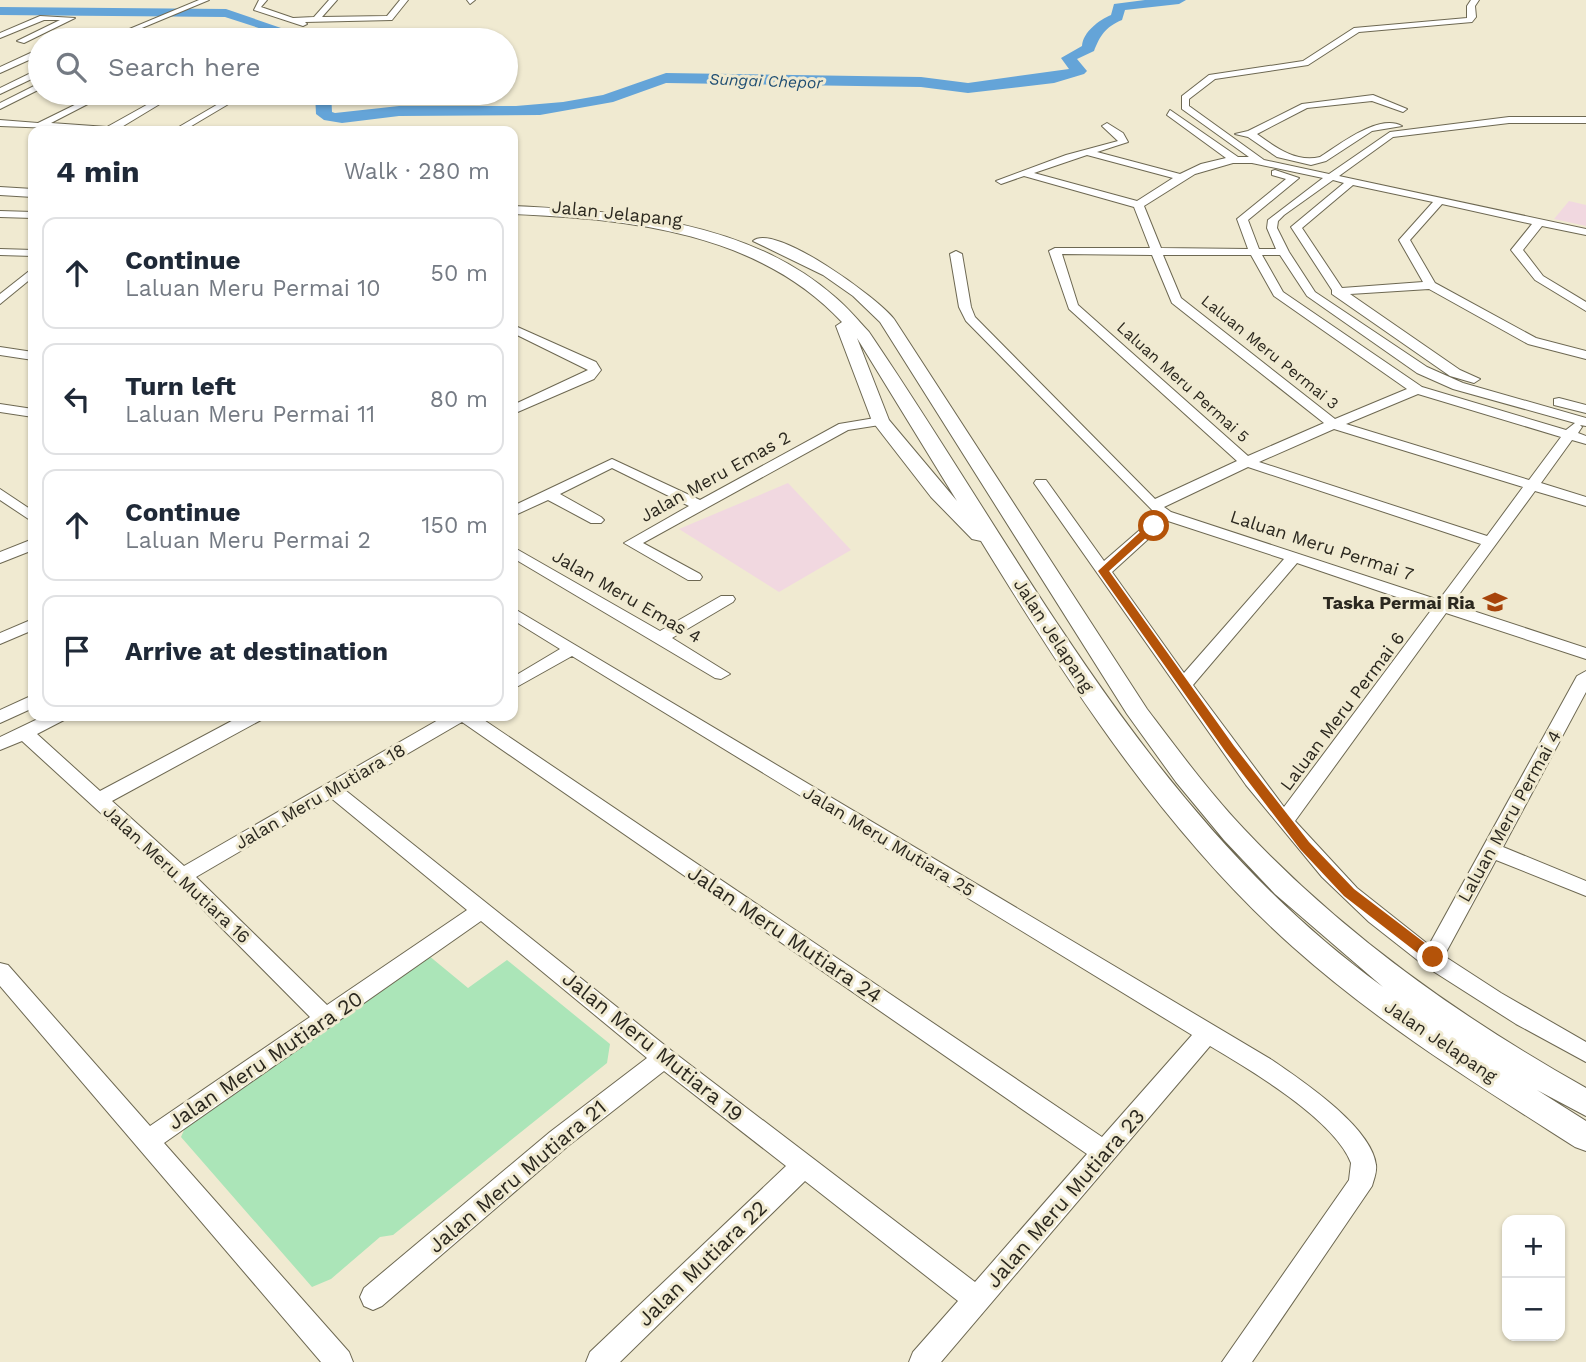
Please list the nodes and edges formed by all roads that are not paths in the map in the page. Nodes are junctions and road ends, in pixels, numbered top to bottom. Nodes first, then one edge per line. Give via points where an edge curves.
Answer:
1 (205, 0) edge
2 (263, 0) edge
3 (333, 0) edge
4 (404, 0) edge
5 (1475, 0) edge
6 (188, 4) edge
7 (161, 18) junction
8 (316, 24) junction
9 (49, 28) edge
10 (125, 28) edge
11 (133, 28) edge
12 (153, 28) edge
13 (0, 38) edge
14 (28, 38) edge
15 (21, 41) junction
16 (28, 41) edge
17 (28, 58) edge
18 (28, 69) edge
19 (0, 71) edge
20 (28, 78) edge
21 (0, 82) edge
22 (0, 91) edge
23 (28, 92) edge
24 (81, 105) edge
25 (153, 105) edge
26 (222, 105) edge
27 (0, 106) edge
28 (1404, 108) dead end
29 (1170, 113) dead end
30 (1509, 120) junction
31 (1586, 121) edge
32 (0, 123) edge
33 (41, 125) junction
34 (55, 126) edge
35 (116, 126) edge
36 (186, 126) edge
37 (1107, 126) dead end
38 (1250, 134) junction
39 (1223, 135) junction
40 (1086, 152) junction
41 (1234, 159) junction
42 (1260, 160) junction
43 (1023, 173) junction
44 (1333, 176) junction
45 (1182, 178) junction
46 (1001, 181) dead end
47 (1352, 181) junction
48 (0, 191) edge
49 (28, 193) edge
50 (0, 199) edge
51 (28, 200) edge
52 (1440, 200) junction
53 (518, 204) edge
54 (1138, 205) junction
55 (518, 210) edge
56 (0, 214) edge
57 (28, 215) edge
58 (1539, 222) junction
59 (1586, 232) edge
60 (0, 252) edge
61 (1156, 252) junction
62 (1255, 252) junction
63 (1283, 252) junction
64 (28, 253) edge
65 (956, 254) dead end
66 (0, 263) edge
67 (28, 264) edge
68 (28, 275) edge
69 (1431, 285) junction
70 (1339, 292) junction
71 (1311, 294) junction
72 (826, 296) junction
73 (0, 300) edge
74 (1586, 307) edge
75 (518, 332) edge
76 (531, 338) junction
77 (518, 343) edge
78 (4, 355) edge
79 (1586, 355) edge
80 (28, 356) edge
81 (1417, 390) junction
82 (0, 408) edge
83 (518, 408) edge
84 (28, 412) edge
85 (1584, 417) edge
86 (881, 421) junction
87 (1333, 424) junction
88 (1578, 437) edge
89 (1246, 462) junction
90 (1041, 483) dead end
91 (1532, 486) junction
92 (0, 493) edge
93 (548, 494) junction
94 (1586, 502) edge
95 (701, 506) junction
96 (518, 509) edge
97 (1159, 510) junction
98 (28, 514) edge
99 (597, 520) dead end
100 (1491, 542) junction
101 (28, 546) edge
102 (518, 555) edge
103 (1296, 556) junction
104 (0, 558) edge
105 (1010, 567) junction
106 (1103, 571) junction
107 (694, 577) dead end
108 (727, 599) dead end
109 (1444, 606) junction
110 (518, 615) edge
111 (28, 626) edge
112 (661, 638) junction
113 (0, 639) edge
114 (572, 649) junction
115 (1586, 654) edge
116 (721, 674) dead end
117 (1586, 676) edge
118 (518, 681) edge
119 (1184, 684) junction
120 (28, 703) edge
121 (0, 717) edge
122 (47, 721) edge
123 (246, 721) edge
124 (449, 721) edge
125 (473, 721) edge
126 (24, 732) junction
127 (0, 744) edge
128 (332, 789) junction
129 (98, 800) junction
130 (1284, 821) junction
131 (1492, 850) junction
132 (182, 876) junction
133 (1586, 889) edge
134 (483, 909) junction
135 (1433, 957) junction
136 (0, 971) edge
137 (326, 1018) junction
138 (1206, 1034) junction
139 (1586, 1053) edge
140 (664, 1058) junction
141 (1586, 1103) edge
142 (1586, 1137) edge
143 (149, 1140) junction
144 (1104, 1152) junction
145 (804, 1165) junction
146 (373, 1297) dead end
147 (977, 1300) junction
148 (339, 1362) edge
149 (600, 1362) edge
150 (923, 1362) edge
151 (1236, 1362) edge

1 - 6 street
2 - 8 street via 257,8
3 - 8 street
4 - 8 street via 392,15 382,19
5 - 39 street via 1469,20 1357,30 1305,63 1227,74 1200,83 1183,104
6 - 7 street
6 - 10 street
7 - 11 street
7 - 12 street via 169,20
9 - 13 street via 71,18 40,18
13 - 15 street
14 - 15 street
15 - 16 street
17 - 19 street
18 - 21 street
20 - 22 street
23 - 27 street
24 - 33 street
25 - 35 street
26 - 36 street
28 - 38 street via 1373,99 1304,106
29 - 41 street
30 - 31 street
30 - 38 street via 1493,113 1370,129 1311,162 1280,156
30 - 44 street via 1390,135
32 - 33 street
33 - 34 street
37 - 40 street via 1123,142
38 - 39 street
39 - 42 street
40 - 43 street
40 - 45 street
41 - 42 street
41 - 45 street via 1202,165
41 - 62 street via 1294,178 1242,219
42 - 44 street
43 - 46 street
43 - 54 street
44 - 47 street
44 - 63 street via 1273,220
45 - 54 street
47 - 52 street
47 - 70 street via 1296,227
48 - 49 main road
50 - 51 main road
52 - 58 street
52 - 69 street via 1404,240
53 - 141 main road, Jalan Jelapang via 627,210 699,222 792,253 829,271 864,297 903,344 1139,714 1214,816 1326,928 1406,993
54 - 61 street, Laluan Meru Permai 3
55 - 72 main road, Jalan Jelapang via 615,217 698,235 774,262
56 - 57 street
58 - 59 street
58 - 74 street via 1517,250 1539,278
60 - 64 street
61 - 62 street
61 - 87 street, Laluan Meru Permai 3 via 1176,300
61 - 89 street, Laluan Meru Permai 5 via 1055,251 1073,306
62 - 63 street
62 - 81 street via 1278,294
63 - 71 street
65 - 97 street, Laluan Meru Permai 7 via 970,318
66 - 67 street
68 - 73 street
69 - 70 street
69 - 79 street via 1532,341
70 - 71 street
70 - 85 street via 1455,373
71 - 85 street via 1439,379
72 - 86 main road via 848,335
72 - 105 main road, Jalan Jelapang via 863,335
75 - 76 street
76 - 77 street
76 - 83 street via 595,370
78 - 80 street
81 - 87 street
81 - 88 street
82 - 84 street
85 - 88 street, Laluan Meru Permai 6
86 - 95 street, Jalan Meru Emas 2 via 844,427
86 - 105 main road via 938,493
87 - 89 street
87 - 91 street, Laluan Meru Permai 3
88 - 91 street, Laluan Meru Permai 6
89 - 97 street
89 - 100 street, Laluan Meru Permai 5
90 - 106 street
91 - 94 street, Laluan Meru Permai 3
91 - 100 street, Laluan Meru Permai 6
92 - 98 street
93 - 95 street via 612,463
93 - 96 street
93 - 99 street
95 - 107 street, Jalan Meru Emas 2 via 632,543
97 - 103 street, Laluan Meru Permai 7
97 - 106 street
100 - 109 street, Laluan Meru Permai 6
101 - 104 street
102 - 112 street, Jalan Meru Emas 4
103 - 109 street, Laluan Meru Permai 7
103 - 119 street
105 - 142 main road, Jalan Jelapang via 1144,768 1249,889 1368,991
106 - 119 street
108 - 112 street
109 - 115 street, Laluan Meru Permai 7
109 - 130 street, Laluan Meru Permai 6
110 - 114 street, Jalan Meru Mutiara 25
111 - 113 street
112 - 116 street, Jalan Meru Emas 4
114 - 118 street
114 - 138 street, Jalan Meru Mutiara 25
117 - 131 street, Laluan Meru Permai 4
119 - 130 street
120 - 121 street
122 - 126 street
123 - 129 street
124 - 128 street, Jalan Meru Mutiara 18
125 - 144 street, Jalan Meru Mutiara 24
126 - 127 street
126 - 129 street, Jalan Meru Mutiara 16
128 - 132 street, Jalan Meru Mutiara 18
128 - 134 street, Jalan Meru Mutiara 19
129 - 132 street, Jalan Meru Mutiara 16
130 - 135 street via 1349,892
131 - 133 street
131 - 135 street, Laluan Meru Permai 4
132 - 137 street, Jalan Meru Mutiara 16
134 - 137 street, Jalan Meru Mutiara 20
134 - 140 street, Jalan Meru Mutiara 19
135 - 139 street via 1506,1007
136 - 143 street
137 - 143 street, Jalan Meru Mutiara 20
138 - 144 street, Jalan Meru Mutiara 23
138 - 151 street, Jalan Meru Mutiara 25 via 1286,1081 1344,1134 1364,1162 1359,1186
140 - 145 street, Jalan Meru Mutiara 19
140 - 146 street, Jalan Meru Mutiara 21 via 559,1139
143 - 148 street, Jalan Meru Mutiara 20
144 - 147 street, Jalan Meru Mutiara 23
145 - 147 street, Jalan Meru Mutiara 19
145 - 149 street, Jalan Mutiara 22
147 - 150 street, Jalan Meru Mutiara 23

